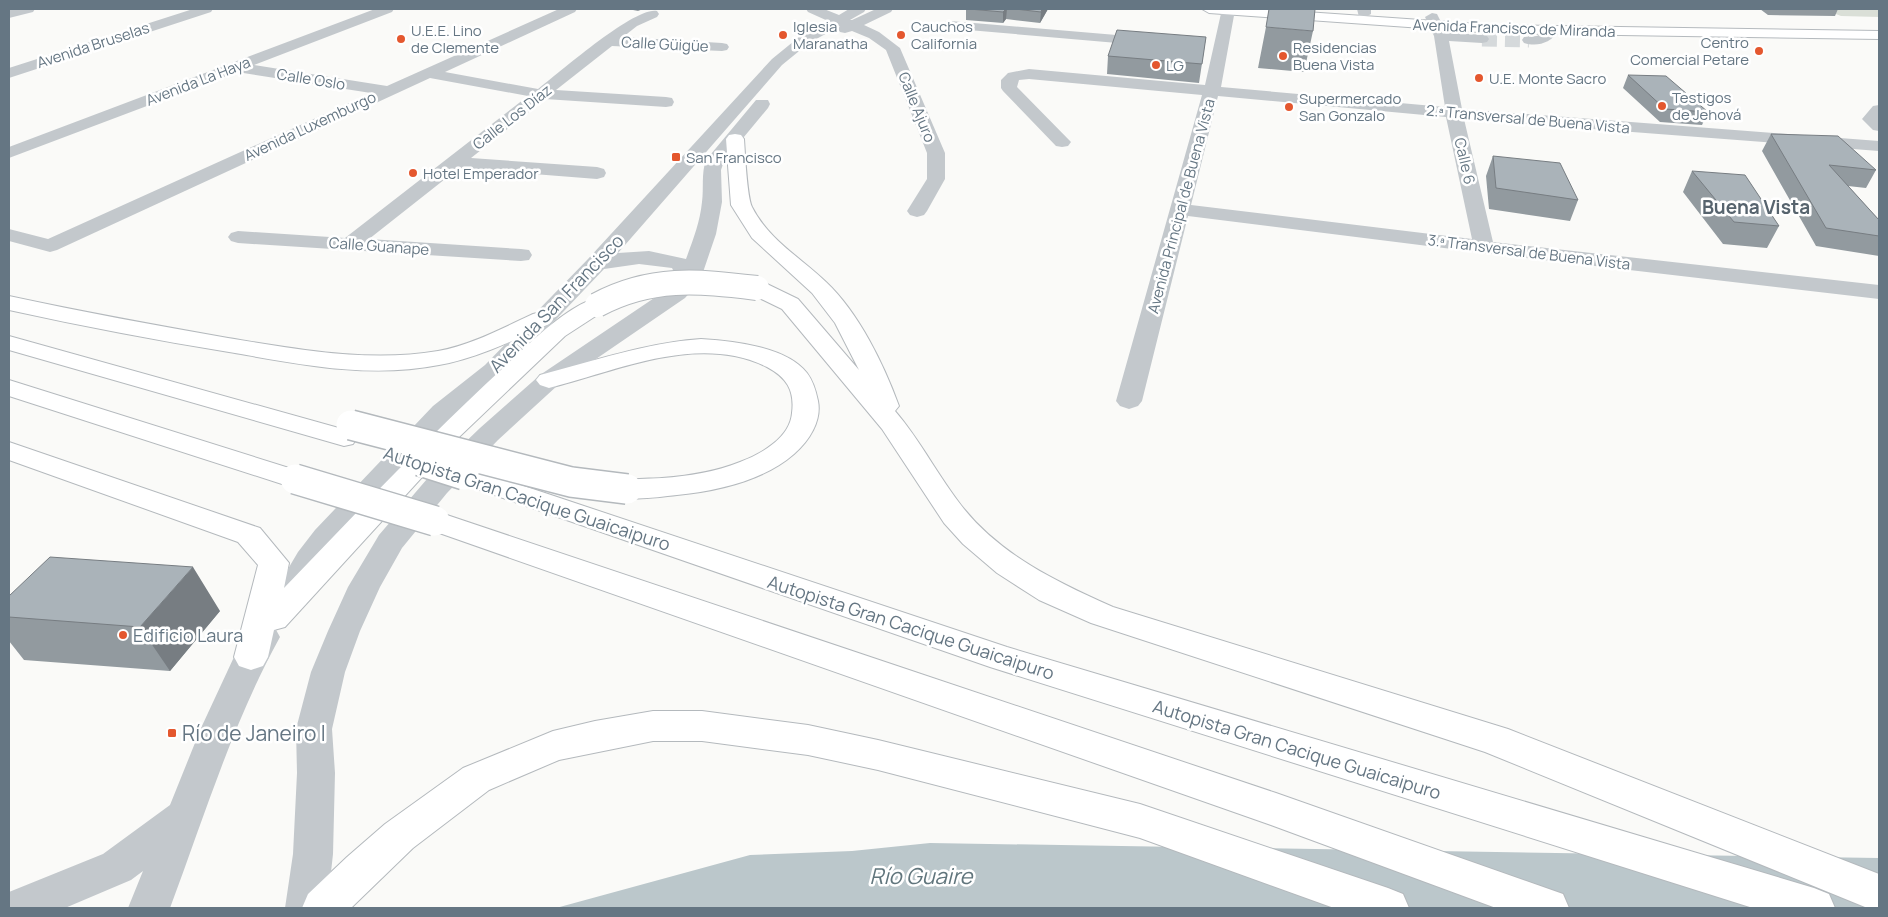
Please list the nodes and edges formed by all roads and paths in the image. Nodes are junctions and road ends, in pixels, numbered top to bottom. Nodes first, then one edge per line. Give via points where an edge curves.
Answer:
1 (28, 9) edge
2 (206, 9) edge
3 (570, 9) edge
4 (813, 9) edge
5 (859, 9) edge
6 (886, 9) edge
7 (1209, 9) edge
8 (1297, 9) edge
9 (346, 10) edge
10 (1228, 10) junction
11 (381, 11) edge
12 (1364, 11) edge
13 (9, 14) edge
14 (652, 14) dead end
15 (844, 22) junction
16 (950, 25) dead end
17 (1437, 27) junction
18 (1879, 28) edge
19 (1552, 31) junction
20 (1862, 35) joint
21 (1879, 37) edge
22 (1476, 39) tunnel mouth
23 (1529, 40) tunnel mouth
24 (608, 41) junction
25 (1164, 43) edge
26 (1203, 46) edge
27 (722, 47) dead end
28 (1223, 48) junction
29 (236, 67) junction
30 (9, 73) edge
31 (426, 74) junction
32 (386, 91) junction
33 (1212, 91) junction
34 (541, 94) junction
35 (666, 102) dead end
36 (1879, 110) edge
37 (1454, 113) junction
38 (1879, 126) edge
39 (734, 139) junction
40 (1062, 142) dead end
41 (1879, 146) edge
42 (9, 153) edge
43 (454, 162) junction
44 (597, 173) dead end
45 (1179, 209) junction
46 (917, 210) dead end
47 (9, 235) edge
48 (238, 237) dead end
49 (350, 244) junction
50 (1484, 247) junction
51 (521, 255) dead end
52 (596, 264) junction
53 (689, 281) junction
54 (1879, 292) edge
55 (9, 303) edge
56 (542, 319) junction
57 (9, 343) edge
58 (549, 380) junction
59 (9, 388) edge
60 (1129, 401) dead end
61 (892, 424) junction
62 (347, 432) junction
63 (9, 451) edge
64 (274, 618) junction
65 (251, 657) junction
66 (184, 816) junction
67 (1879, 893) edge
68 (20, 908) edge
69 (30, 908) edge
70 (65, 908) edge
71 (149, 908) edge
72 (306, 908) edge
73 (322, 908) edge
74 (1388, 908) edge
75 (1548, 908) edge
76 (1814, 908) edge

1 - 13 street
2 - 30 street, Avenida Bruselas
3 - 31 street, Avenida Luxemburgo
4 - 15 street, Calle Ajuro
5 - 15 street, Avenida San Francisco
6 - 15 street, Avenida San Francisco
7 - 10 main road, Avenida Francisco de Miranda
8 - 12 main road, Avenida Francisco de Miranda
9 - 11 street
10 - 17 main road, Avenida Francisco de Miranda
10 - 28 street, Avenida Principal de Buena Vista
11 - 29 street, Avenida La Haya
12 - 17 main road, Avenida Francisco de Miranda
14 - 24 street, Calle Los Díaz via 632,22
15 - 39 street, Avenida San Francisco via 801,59
15 - 46 street, Calle Ajuro via 874,35 893,48 936,152 936,178
15 - 52 street, Avenida San Francisco via 804,40 777,62
16 - 25 street
17 - 18 main road, Avenida Francisco de Miranda via 1574,23
17 - 19 main road, Avenida Francisco de Miranda
17 - 22 street
17 - 37 street, Calle 6
19 - 20 main road, Avenida Francisco de Miranda
19 - 23 street via 1540,40
20 - 21 street
24 - 27 street, Calle Güigüe
24 - 34 street, Calle Los Díaz
26 - 28 street
28 - 33 street, Avenida Principal de Buena Vista
29 - 32 street, Calle Oslo
29 - 42 street, Avenida La Haya
31 - 32 street, Avenida Luxemburgo
31 - 34 street
32 - 47 street, Avenida Luxemburgo via 50,246
33 - 37 street, 2.ª Transversal de Buena Vista
33 - 40 street, 2.ª Transversal de Buena Vista via 1028,74 1014,76 1009,80 1009,88
33 - 45 street, Avenida Principal de Buena Vista
34 - 35 street
34 - 43 street, Calle Los Díaz
36 - 38 street via 1871,118
37 - 41 street, 2.ª Transversal de Buena Vista
37 - 50 street, Calle 6
39 - 53 street, Avenida San Francisco via 715,160 710,219
39 - 61 main road via 741,205 759,234 820,288 846,321 878,382
43 - 44 street
43 - 49 street, Calle Los Díaz
45 - 50 street, 3.ª Transversal de Buena Vista
45 - 60 street, Avenida Principal de Buena Vista
48 - 49 street, Calle Guanape
49 - 51 street, Calle Guanape
50 - 54 street, 3.ª Transversal de Buena Vista
52 - 53 street via 633,256 667,260 681,264
52 - 56 street, Avenida San Francisco
53 - 58 street, Avenida San Francisco via 677,293
55 - 56 main road via 112,326 364,364 414,362 472,350
56 - 64 street, Avenida San Francisco via 494,370 442,412 326,537
57 - 62 main road via 214,401
58 - 62 main road, bridge via 580,374 646,353 690,347 722,348 751,353 784,367 798,378 806,404 806,417 791,440 767,460 712,480 683,486 627,489 571,482
58 - 72 street, Avenida San Francisco via 437,486 390,542 364,588 328,672 314,729 313,854
59 - 75 main road, bridge via 435,521 1276,810
61 - 64 main road, bridge via 790,304 756,288 694,283 646,286 618,294 557,331 448,432
61 - 67 main road via 954,516 1008,565 1050,592 1102,615 1495,740
62 - 76 main road, Autopista Gran Cacique Guaicaipuro, bridge via 1002,658
63 - 65 main road via 249,535 274,563
64 - 65 street, Avenida San Francisco
65 - 66 street, Avenida San Francisco via 218,728
66 - 68 street via 117,867
66 - 71 street, Avenida San Francisco
69 - 70 street
73 - 74 main road via 399,836 476,779 553,746 653,726 702,726 808,740 887,757 1140,821

